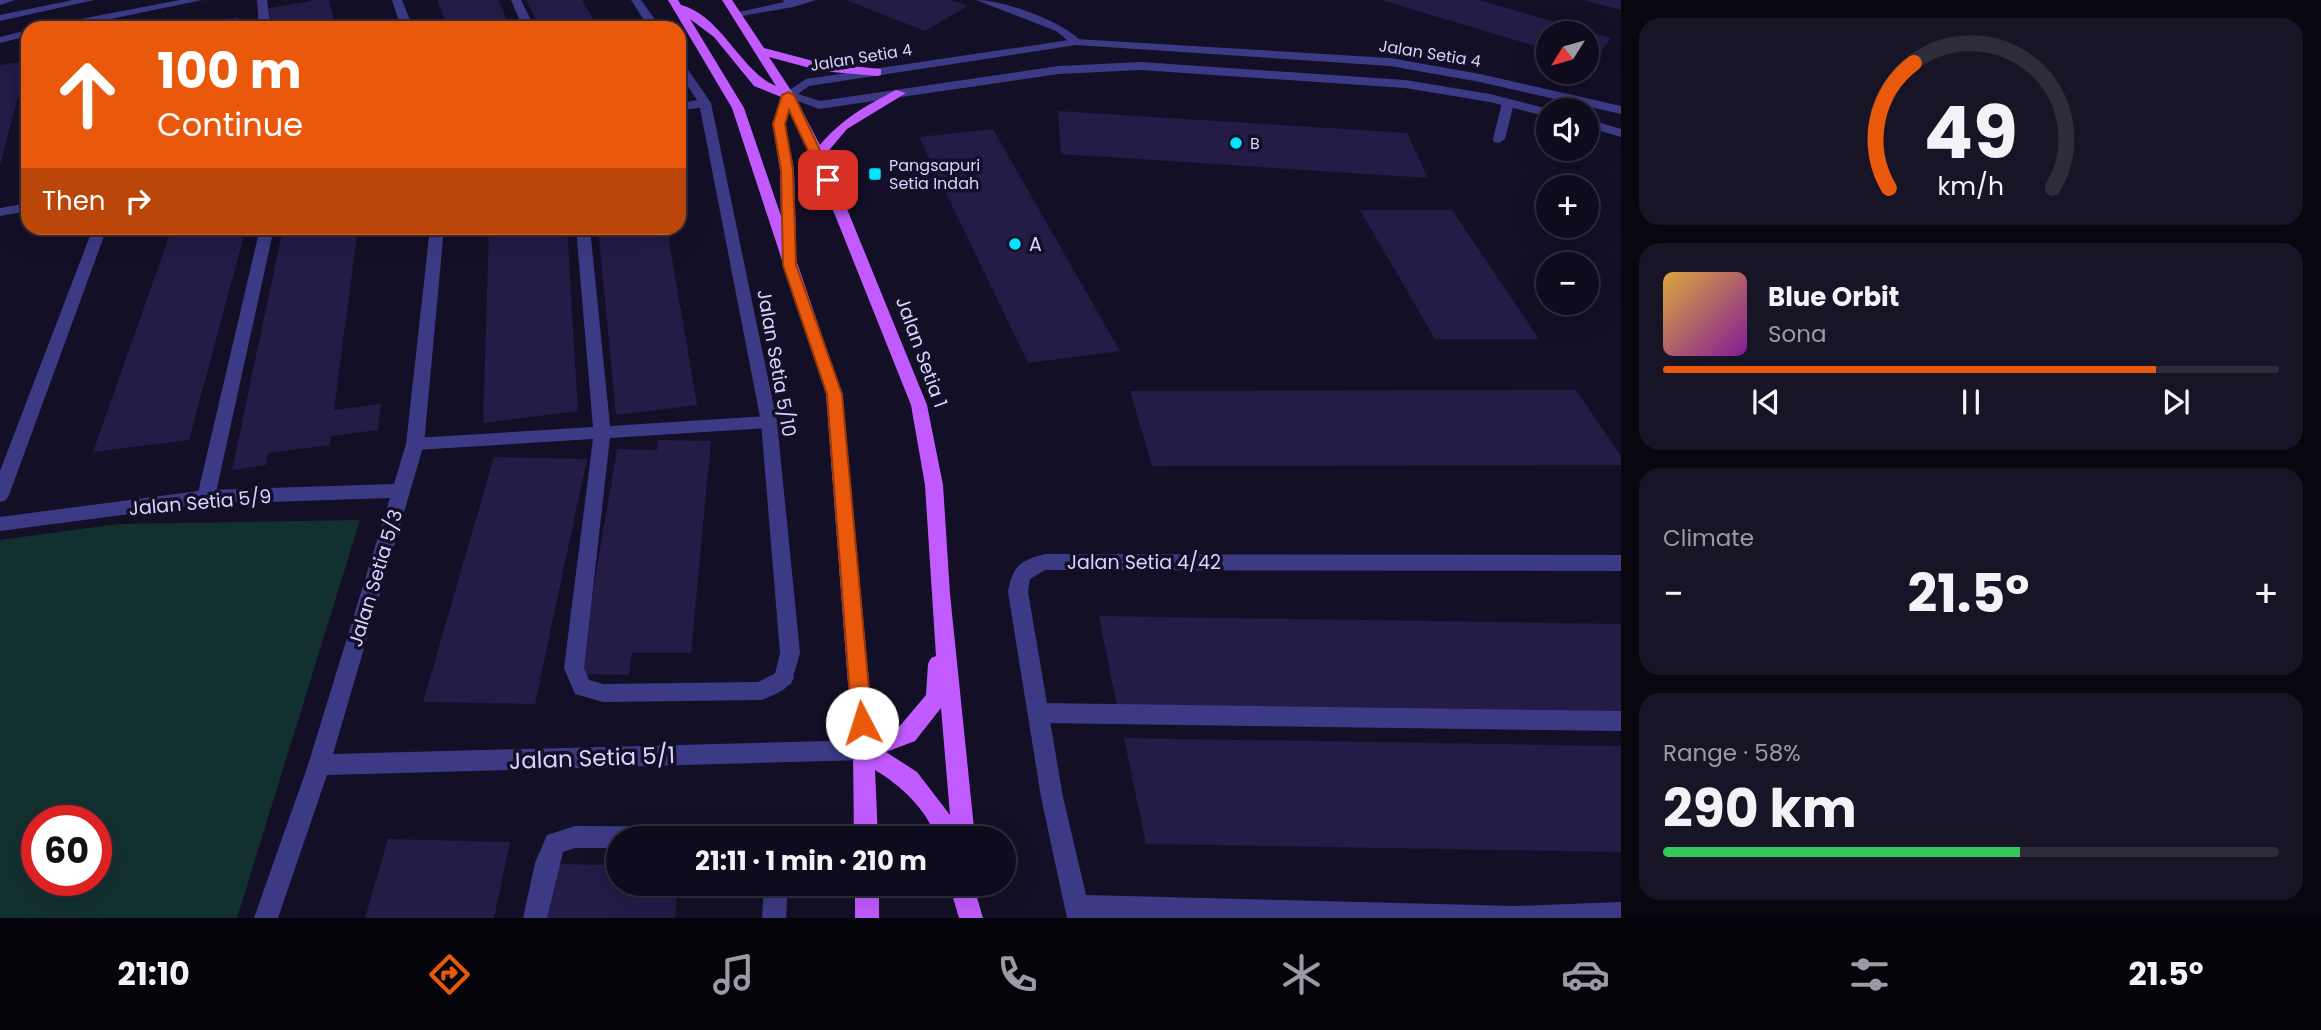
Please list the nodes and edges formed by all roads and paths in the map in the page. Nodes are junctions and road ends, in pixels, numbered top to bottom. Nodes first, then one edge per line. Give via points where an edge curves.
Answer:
1 (10, 0) edge
2 (89, 0) edge
3 (197, 0) edge
4 (262, 0) edge
5 (397, 0) edge
6 (516, 0) edge
7 (636, 0) edge
8 (727, 0) edge
9 (811, 0) edge
10 (981, 0) edge
11 (0, 2) edge
12 (674, 2) edge
13 (791, 2) edge
14 (736, 14) junction
15 (0, 18) edge
16 (122, 21) edge
17 (264, 21) edge
18 (404, 21) edge
19 (526, 21) edge
20 (650, 21) edge
21 (685, 21) edge
22 (686, 22) edge
23 (21, 35) edge
24 (0, 40) edge
25 (1076, 42) junction
26 (757, 50) junction
27 (877, 72) junction
28 (686, 74) edge
29 (900, 93) junction
30 (788, 95) junction
31 (705, 103) junction
32 (1508, 103) junction
33 (686, 106) edge
34 (1536, 110) edge
35 (1621, 110) edge
36 (1599, 127) edge
37 (1621, 133) edge
38 (1499, 138) dead end
39 (818, 155) junction
40 (21, 209) edge
41 (0, 212) edge
42 (97, 235) edge
43 (265, 235) edge
44 (436, 235) edge
45 (584, 235) edge
46 (790, 265) junction
47 (769, 422) junction
48 (602, 433) junction
49 (415, 444) junction
50 (401, 491) junction
51 (0, 495) edge
52 (206, 497) junction
53 (0, 524) edge
54 (1621, 563) edge
55 (940, 594) junction
56 (1040, 713) junction
57 (1621, 721) edge
58 (864, 750) junction
59 (319, 765) junction
60 (866, 826) edge
61 (944, 826) edge
62 (963, 826) edge
63 (606, 837) edge
64 (775, 896) edge
65 (867, 896) edge
66 (965, 896) edge
67 (969, 896) edge
68 (1078, 913) edge
69 (1621, 914) edge
70 (1282, 915) edge
71 (267, 918) edge
72 (535, 918) edge
73 (774, 918) edge
74 (867, 918) edge
75 (971, 918) edge
76 (1516, 918) edge

1 - 11 street
2 - 15 street
3 - 16 street
4 - 17 street
5 - 18 street
6 - 19 street
7 - 20 street
8 - 14 main road, Jalan Setia 1
9 - 13 street
10 - 25 street via 1060,29
12 - 21 main road
12 - 30 main road via 718,35 758,83
13 - 14 street
14 - 26 main road, Jalan Setia 1
22 - 46 main road via 738,108
23 - 24 street
25 - 27 street, Jalan Setia 4
25 - 35 street, Jalan Setia 4 via 1390,62
26 - 27 main road via 821,67
26 - 30 main road, Jalan Setia 1
27 - 30 street, Jalan Setia 4 via 806,83
28 - 31 street, Jalan Setia 5/10
29 - 30 street, Jalan Setia 4 via 819,105
29 - 32 street, Jalan Setia 4 via 1059,70 1141,66 1405,84
29 - 39 main road via 852,120
30 - 39 main road, Jalan Setia 1
30 - 46 main road via 779,124 787,170
31 - 33 street
31 - 47 street, Jalan Setia 5/10
32 - 34 street, Jalan Setia 4
32 - 38 street
36 - 37 street
39 - 55 main road, Jalan Setia 1 via 919,405 934,485
40 - 41 street
42 - 51 street
43 - 52 street
44 - 49 street, Jalan Setia 5/3
45 - 48 street
46 - 58 main road via 834,394
47 - 48 street
47 - 48 street, Jalan Setia 5/10 via 790,653 783,678 761,691 603,692 582,687 574,668
48 - 49 street
49 - 50 street, Jalan Setia 5/3
50 - 52 street, Jalan Setia 5/9
50 - 59 street, Jalan Setia 5/3
52 - 53 street, Jalan Setia 5/9
54 - 56 street, Jalan Setia 4/42 via 1033,565 1021,575 1018,592
55 - 58 main road via 936,698 907,734
55 - 62 main road, Jalan Setia 1
56 - 57 street
56 - 68 street, Jalan Setia 4/42 via 1052,797
58 - 59 street, Jalan Setia 5/1
58 - 60 main road
58 - 61 main road via 909,779
59 - 71 street, Jalan Setia 5/3
63 - 72 street via 575,837 555,843
64 - 73 street
65 - 74 main road
66 - 75 main road
67 - 75 main road
68 - 70 street
69 - 76 street
70 - 76 street

